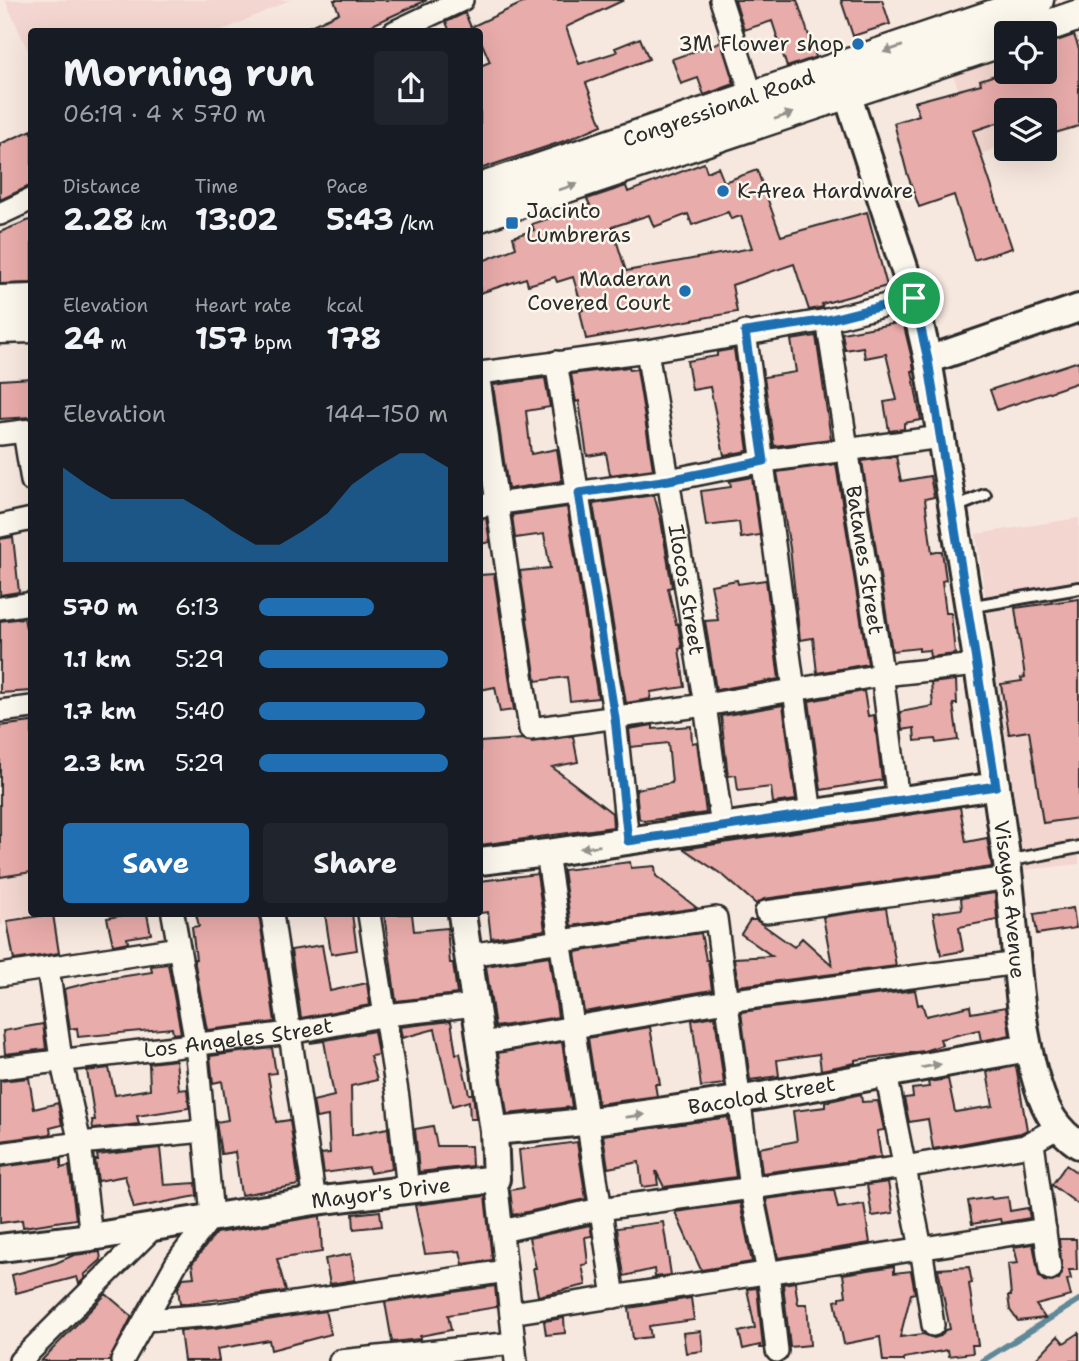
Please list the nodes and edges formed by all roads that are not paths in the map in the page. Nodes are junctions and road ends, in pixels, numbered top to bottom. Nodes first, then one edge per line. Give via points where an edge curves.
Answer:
1 (462, 0) edge
2 (721, 0) edge
3 (1038, 0) edge
4 (1079, 15) edge
5 (1013, 21) edge
6 (1057, 23) edge
7 (402, 28) edge
8 (994, 32) edge
9 (843, 81) junction
10 (752, 96) junction
11 (483, 189) edge
12 (28, 201) edge
13 (0, 214) edge
14 (483, 215) edge
15 (914, 298) junction
16 (28, 300) edge
17 (0, 301) edge
18 (1079, 308) edge
19 (827, 320) junction
20 (28, 327) edge
21 (0, 328) edge
22 (745, 332) junction
23 (647, 351) junction
24 (928, 360) junction
25 (556, 362) junction
26 (483, 373) edge
27 (28, 430) edge
28 (483, 430) edge
29 (0, 434) edge
30 (941, 437) junction
31 (848, 449) junction
32 (764, 461) junction
33 (669, 480) junction
34 (579, 493) junction
35 (985, 495) dead end
36 (488, 504) edge
37 (952, 508) junction
38 (28, 520) edge
39 (0, 526) edge
40 (1079, 588) edge
41 (28, 604) edge
42 (968, 607) junction
43 (0, 608) edge
44 (976, 666) junction
45 (881, 675) junction
46 (796, 688) junction
47 (705, 705) junction
48 (28, 708) edge
49 (0, 711) edge
50 (615, 718) junction
51 (996, 786) junction
52 (898, 801) junction
53 (811, 814) junction
54 (722, 827) junction
55 (628, 841) junction
56 (1079, 847) edge
57 (547, 853) junction
58 (483, 861) edge
59 (1008, 869) junction
60 (766, 912) dead end
61 (174, 917) edge
62 (272, 917) edge
63 (370, 917) edge
64 (462, 917) edge
65 (559, 943) junction
66 (179, 948) junction
67 (468, 955) junction
68 (1018, 963) junction
69 (48, 968) junction
70 (0, 975) edge
71 (726, 1001) junction
72 (476, 1005) junction
73 (386, 1015) junction
74 (572, 1028) junction
75 (290, 1032) junction
76 (482, 1043) junction
77 (196, 1044) junction
78 (1028, 1048) junction
79 (61, 1059) junction
80 (0, 1068) edge
81 (886, 1074) junction
82 (739, 1101) junction
83 (587, 1123) junction
84 (1056, 1128) junction
85 (204, 1130) junction
86 (494, 1131) junction
87 (80, 1143) junction
88 (1033, 1143) junction
89 (1079, 1145) edge
90 (0, 1154) edge
91 (904, 1167) junction
92 (496, 1179) junction
93 (751, 1188) junction
94 (408, 1190) junction
95 (315, 1201) junction
96 (600, 1209) junction
97 (212, 1216) junction
98 (154, 1227) junction
99 (1045, 1229) junction
100 (502, 1231) junction
101 (91, 1237) junction
102 (0, 1248) edge
103 (921, 1248) junction
104 (1050, 1269) dead end
105 (506, 1271) junction
106 (768, 1272) junction
107 (614, 1297) junction
108 (511, 1313) junction
109 (145, 1320) junction
110 (933, 1325) dead end
111 (777, 1351) dead end
112 (515, 1352) edge
113 (20, 1361) edge
114 (122, 1361) edge
115 (340, 1361) edge

1 - 7 street
2 - 10 street
3 - 5 main road, Congressional Road
4 - 6 main road
8 - 9 main road, Congressional Road
9 - 10 main road, Congressional Road
14 -> 9 main road, Congressional Road
9 - 15 street, Visayas Avenue
10 - 11 main road, Congressional Road
12 - 13 street
15 - 19 street
15 - 24 street, Visayas Avenue
16 - 17 main road
18 - 24 street
19 - 22 street
19 - 31 street, Batanes Street
20 - 21 main road
22 - 23 street
22 - 32 street
23 - 25 street
23 - 33 street, Ilocos Street
24 - 30 street, Visayas Avenue
25 - 26 street
25 - 34 street
27 - 29 street
28 - 36 street
30 - 31 street
30 - 37 street, Visayas Avenue
31 - 32 street
31 - 45 street, Batanes Street
32 - 33 street
32 - 46 street
33 - 34 street
33 - 47 street, Ilocos Street
34 - 36 street
34 - 50 street
35 - 37 lane
36 - 50 street via 530,729
37 - 42 street, Visayas Avenue
38 - 39 street
40 - 42 lane
41 - 43 street
42 - 44 street, Visayas Avenue
44 - 45 street
44 - 51 street, Visayas Avenue
45 - 46 street
45 - 52 street, Batanes Street
46 - 47 street
46 - 53 street
47 - 50 street
47 - 54 street, Ilocos Street
48 - 49 street
50 - 55 street
51 - 52 street
51 - 59 street, Visayas Avenue
52 - 53 street
53 - 54 street
54 - 55 street
55 -> 57 street
56 - 59 lane
57 - 58 street
57 - 65 street
59 - 60 street
59 - 68 street, Visayas Avenue
61 - 66 street
62 - 75 street
63 - 73 street
64 - 67 street
65 - 67 street
65 - 71 street via 716,918
65 - 74 street
66 - 69 street
66 - 77 street
67 - 72 street
68 - 71 street
68 - 78 street, Visayas Avenue
69 - 70 street
69 - 79 street
71 - 74 street
71 - 82 street
72 - 73 street, Los Angeles Street
72 - 76 street
73 - 75 street, Los Angeles Street
73 - 94 street
74 - 76 street
74 - 83 street
75 - 77 street, Los Angeles Street
75 - 95 street
76 - 86 street
77 - 79 street, Los Angeles Street
77 - 85 street
81 -> 78 street, Bacolod Street
78 - 84 street, Visayas Avenue
79 - 80 street, Los Angeles Street
79 - 87 street
81 - 82 street, Bacolod Street
81 - 91 street
83 -> 82 street, Bacolod Street
82 - 93 street
83 - 86 street, Bacolod Street
83 - 96 street
84 - 88 street
84 - 89 street
85 - 87 street
85 - 97 street
86 - 92 street
87 - 90 street
87 - 101 street
88 - 91 street
88 - 99 street
91 - 93 street
91 - 103 street
92 - 94 street, Mayor's Drive
92 - 100 street
93 - 96 street
93 - 106 street
94 - 95 street, Mayor's Drive
95 - 97 street, Mayor's Drive
96 - 100 street
96 - 107 street
97 - 98 street, Mayor's Drive
97 - 109 street via 177,1262
98 - 101 street, Mayor's Drive
98 - 113 street
99 - 103 street
99 - 104 street
100 - 105 street
101 - 102 street, Mayor's Drive
103 - 106 street
103 - 110 street
105 - 108 street
105 - 109 street via 185,1319
106 - 107 street
106 - 111 street
107 - 108 street
108 - 112 street
109 - 114 street
112 - 115 street

